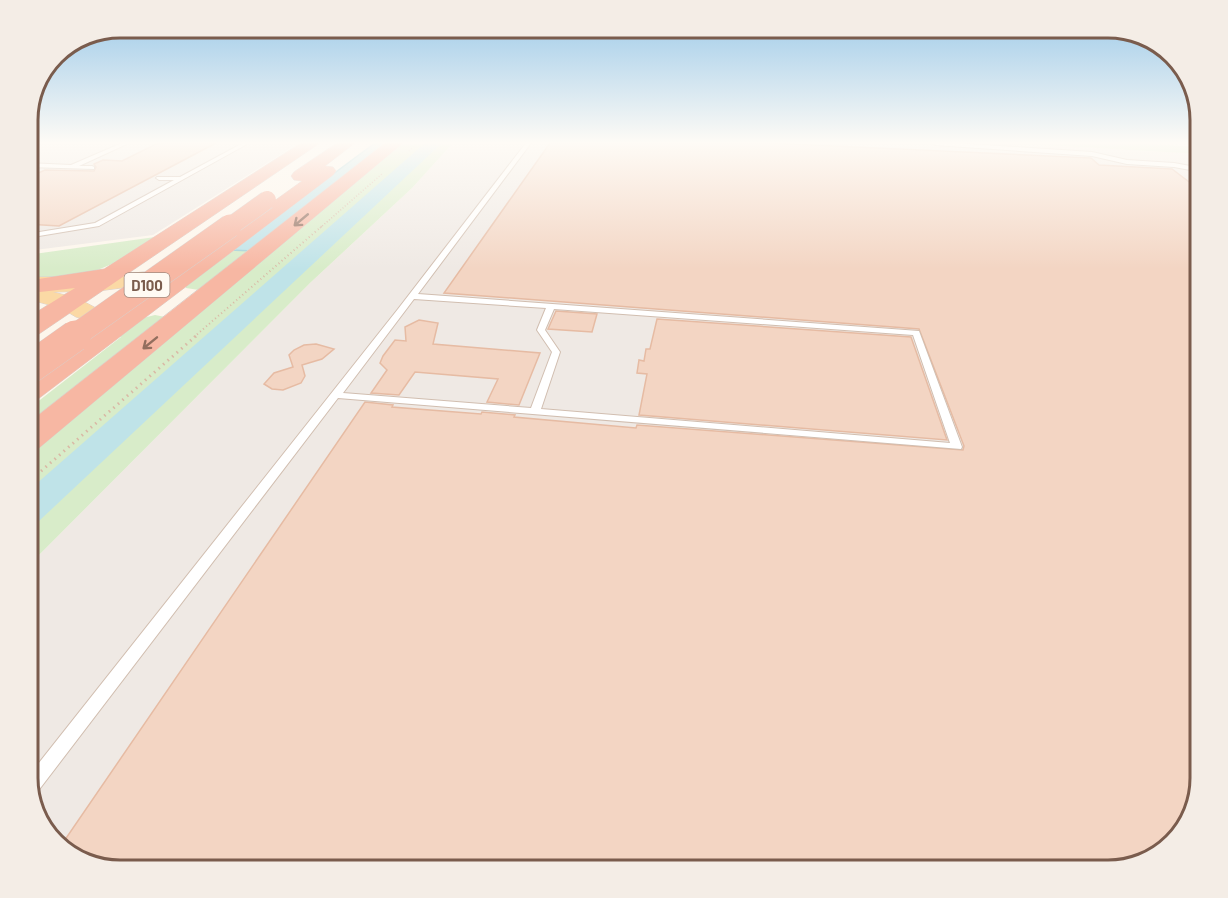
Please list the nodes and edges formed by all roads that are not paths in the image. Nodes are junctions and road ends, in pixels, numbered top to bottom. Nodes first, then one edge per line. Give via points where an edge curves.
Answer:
1 (170, 185) edge
2 (249, 185) edge
3 (277, 185) edge
4 (284, 185) edge
5 (304, 185) edge
6 (356, 185) edge
7 (496, 185) edge
8 (259, 199) junction
9 (38, 235) edge
10 (143, 254) junction
11 (204, 262) junction
12 (122, 268) junction
13 (99, 284) junction
14 (170, 287) junction
15 (38, 288) edge
16 (38, 289) edge
17 (215, 291) junction
18 (38, 293) edge
19 (412, 296) junction
20 (69, 303) junction
21 (551, 306) junction
22 (139, 310) junction
23 (183, 317) junction
24 (38, 325) edge
25 (38, 331) edge
26 (38, 343) edge
27 (89, 347) junction
28 (38, 361) edge
29 (38, 385) edge
30 (335, 395) junction
31 (535, 412) junction
32 (38, 432) edge
33 (38, 776) edge

1 - 9 lane via 97,225
2 - 10 highway
3 - 8 highway, D100
4 - 8 highway, D100
5 - 11 highway
6 -> 17 highway
7 - 19 lane
8 - 26 highway, D100
8 - 28 highway, D100, bridge
10 - 11 highway via 148,264 160,267
10 - 12 highway
11 - 14 highway
12 - 13 highway
12 - 15 highway
13 - 14 main road via 147,278
13 - 16 main road
13 - 20 highway
14 - 17 highway via 184,295
14 - 22 highway
17 - 23 highway
18 - 20 main road
19 - 21 lane
19 - 30 lane
20 - 22 main road via 96,315
20 - 24 highway
21 - 31 lane via 541,330 556,352
21 - 31 lane via 916,333 957,447
22 - 23 highway via 176,309
22 - 27 highway
23 -> 32 highway
25 - 27 highway via 82,333
27 - 29 highway
30 - 31 lane
30 - 33 lane

